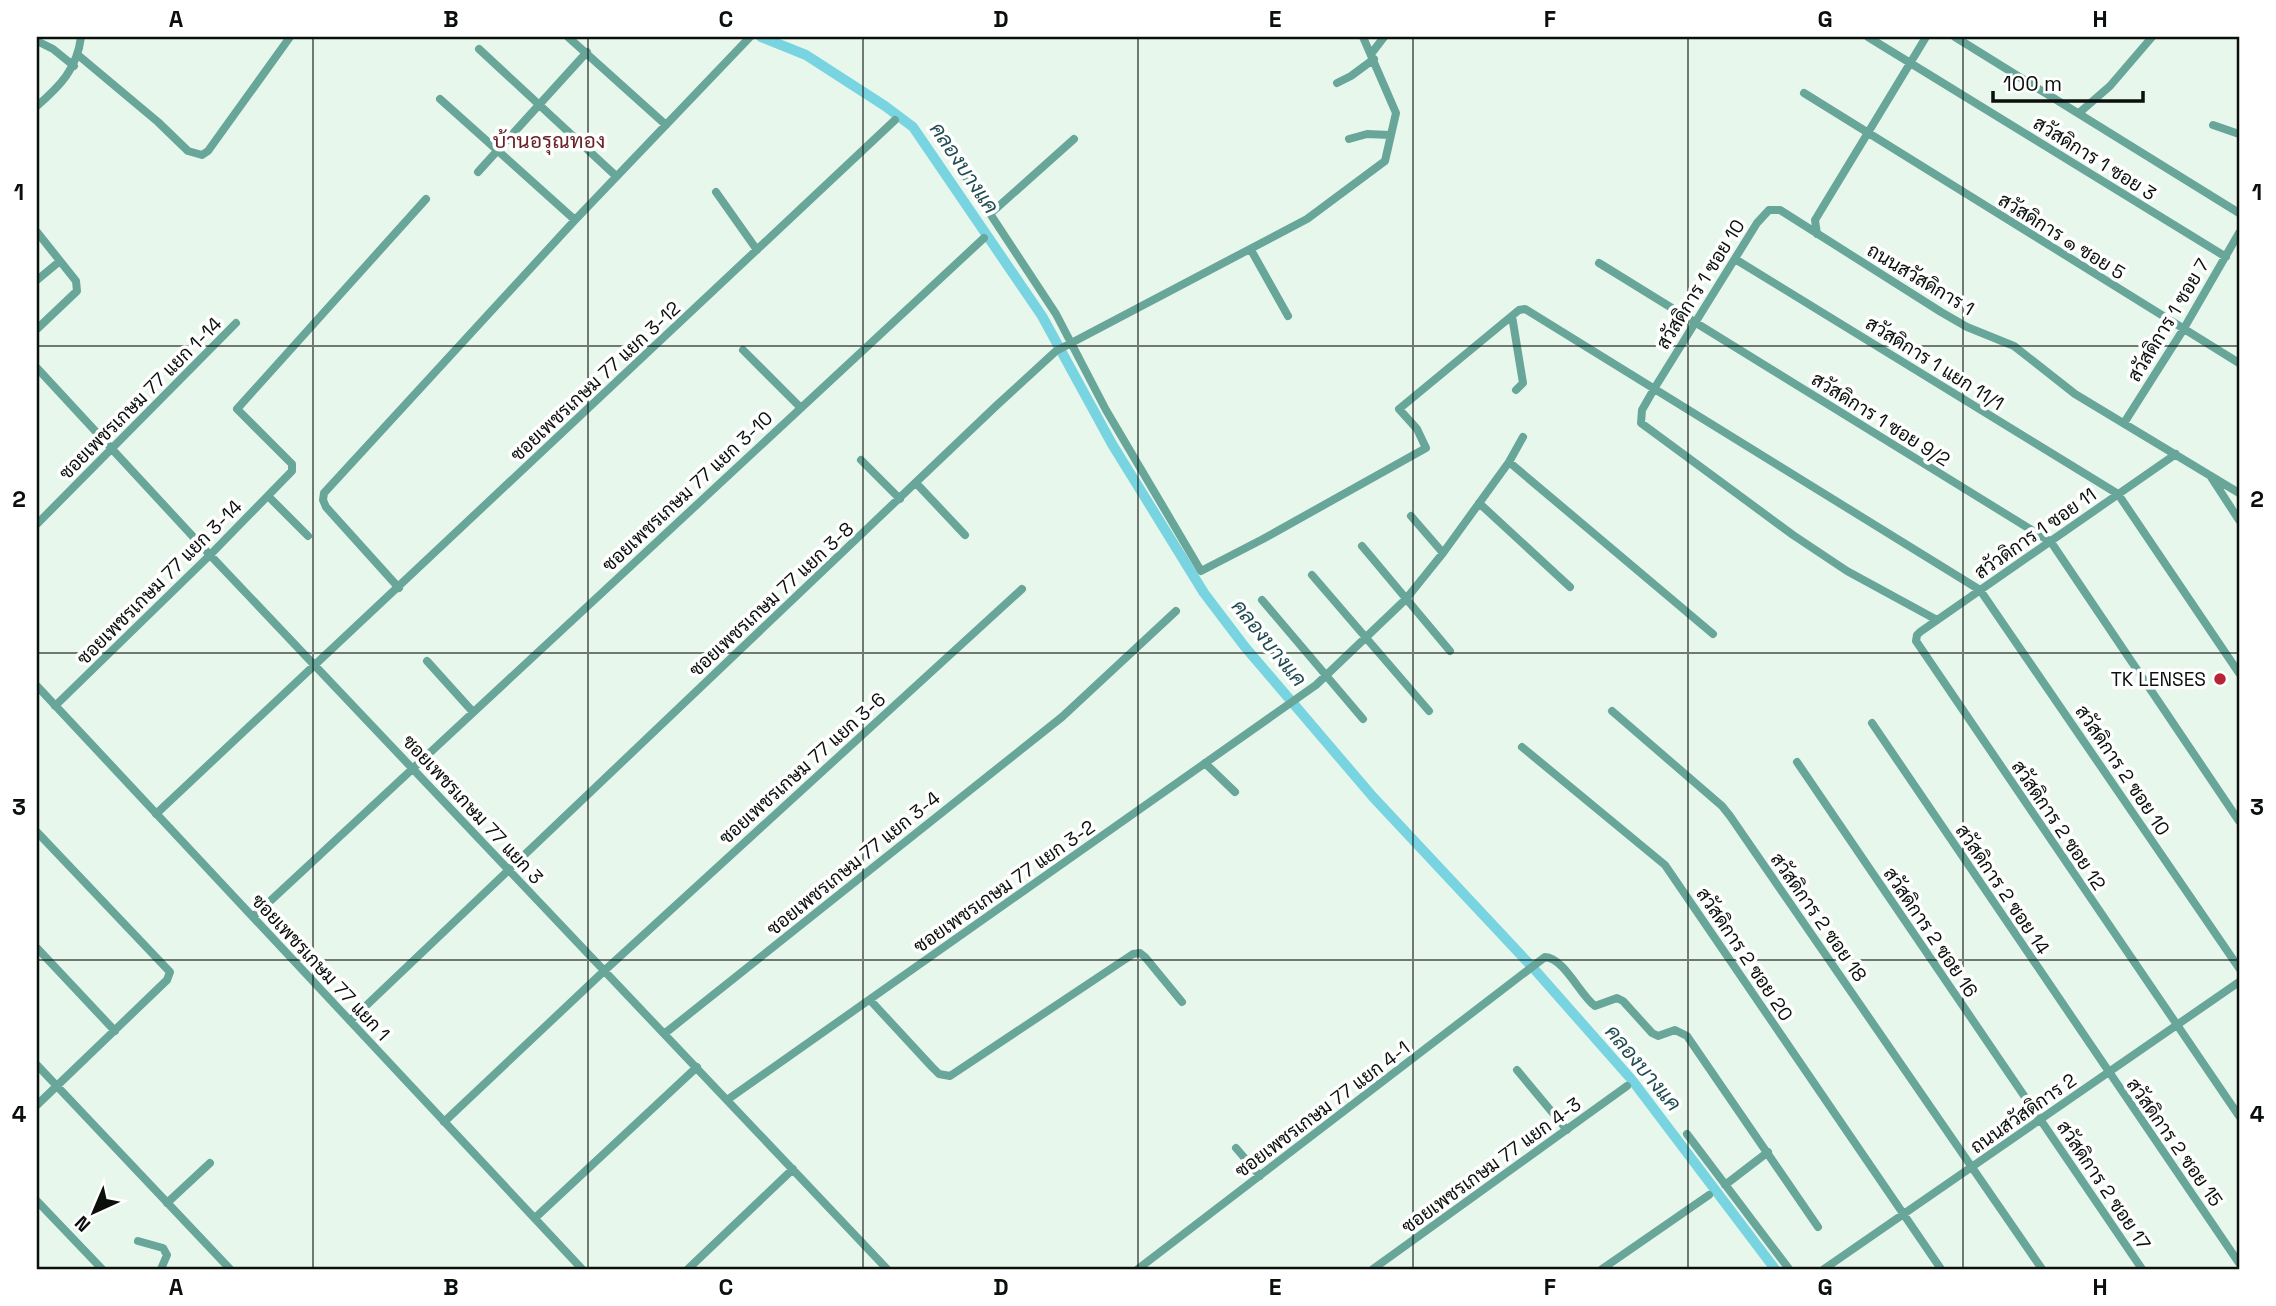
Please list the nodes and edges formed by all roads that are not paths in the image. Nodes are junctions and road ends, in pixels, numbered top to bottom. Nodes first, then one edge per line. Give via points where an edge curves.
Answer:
1 (81, 37) edge
2 (290, 37) edge
3 (568, 37) edge
4 (750, 37) edge
5 (1363, 37) edge
6 (1384, 37) edge
7 (1868, 37) edge
8 (1926, 37) edge
9 (1955, 37) edge
10 (2152, 37) edge
11 (37, 38) edge
12 (479, 50) dead end
13 (587, 52) junction
14 (78, 55) junction
15 (1372, 56) junction
16 (1912, 64) junction
17 (74, 66) junction
18 (1337, 83) dead end
19 (1804, 93) dead end
20 (440, 99) dead end
21 (539, 105) junction
22 (37, 106) edge
23 (2079, 113) junction
24 (895, 120) dead end
25 (666, 125) junction
26 (2213, 125) dead end
27 (1868, 134) junction
28 (2239, 134) edge
29 (1390, 135) junction
30 (1074, 139) dead end
31 (1349, 139) dead end
32 (498, 150) junction
33 (958, 165) dead end
34 (478, 172) dead end
35 (616, 177) junction
36 (716, 192) dead end
37 (426, 199) dead end
38 (2239, 212) edge
39 (990, 214) junction
40 (575, 219) junction
41 (37, 232) edge
42 (2239, 233) edge
43 (1817, 234) junction
44 (985, 238) dead end
45 (757, 250) junction
46 (1251, 250) junction
47 (2226, 257) junction
48 (1735, 259) junction
49 (60, 261) junction
50 (1599, 263) dead end
51 (37, 280) edge
52 (1288, 316) dead end
53 (1512, 316) junction
54 (236, 323) dead end
55 (1695, 323) junction
56 (37, 329) edge
57 (2183, 330) junction
58 (1072, 343) junction
59 (743, 350) dead end
60 (2239, 363) edge
61 (37, 368) edge
62 (1654, 389) junction
63 (1516, 390) dead end
64 (800, 407) junction
65 (2124, 424) junction
66 (1523, 437) dead end
67 (111, 450) junction
68 (2176, 454) junction
69 (861, 460) dead end
70 (1509, 462) junction
71 (2209, 474) junction
72 (916, 483) junction
73 (2239, 493) edge
74 (2118, 494) junction
75 (268, 496) junction
76 (900, 499) junction
77 (1479, 503) junction
78 (1411, 516) dead end
79 (2239, 520) edge
80 (37, 524) edge
81 (965, 535) dead end
82 (308, 536) dead end
83 (2051, 542) junction
84 (1362, 546) dead end
85 (1443, 553) junction
86 (210, 555) junction
87 (1312, 575) dead end
88 (1570, 587) dead end
89 (399, 588) junction
90 (1022, 589) dead end
91 (1980, 590) junction
92 (1406, 599) junction
93 (1262, 600) dead end
94 (1177, 611) dead end
95 (1937, 620) junction
96 (1713, 634) dead end
97 (1366, 639) junction
98 (1916, 641) joint
99 (1450, 651) dead end
100 (427, 661) dead end
101 (316, 666) junction
102 (2239, 673) edge
103 (1326, 675) junction
104 (37, 686) edge
105 (55, 706) junction
106 (1429, 711) dead end
107 (1612, 711) dead end
108 (472, 712) junction
109 (1363, 719) dead end
110 (1872, 723) dead end
111 (1522, 747) dead end
112 (1797, 762) dead end
113 (1205, 763) junction
114 (412, 768) junction
115 (1235, 792) dead end
116 (156, 814) junction
117 (2239, 821) edge
118 (37, 832) edge
119 (509, 870) junction
120 (253, 917) junction
121 (37, 948) edge
122 (2239, 968) edge
123 (604, 971) junction
124 (2239, 982) edge
125 (870, 1000) junction
126 (1182, 1002) dead end
127 (350, 1021) junction
128 (2178, 1025) junction
129 (115, 1031) junction
130 (664, 1034) junction
131 (37, 1065) edge
132 (697, 1067) junction
133 (1517, 1070) dead end
134 (2108, 1073) junction
135 (57, 1086) junction
136 (1627, 1086) dead end
137 (727, 1100) junction
138 (37, 1105) edge
139 (2239, 1116) edge
140 (2040, 1119) junction
141 (444, 1122) junction
142 (1567, 1130) junction
143 (1687, 1134) dead end
144 (1236, 1148) dead end
145 (1768, 1152) junction
146 (210, 1163) dead end
147 (1972, 1167) junction
148 (793, 1170) junction
149 (1260, 1176) junction
150 (1725, 1185) junction
151 (1709, 1195) dead end
152 (37, 1200) edge
153 (167, 1203) junction
154 (1903, 1214) junction
155 (535, 1218) junction
156 (1818, 1227) dead end
157 (138, 1241) dead end
158 (1836, 1261) junction
159 (2239, 1263) edge
160 (102, 1269) edge
161 (161, 1269) edge
162 (230, 1269) edge
163 (582, 1269) edge
164 (688, 1269) edge
165 (887, 1269) edge
166 (1138, 1269) edge
167 (1373, 1269) edge
168 (1604, 1269) edge
169 (1789, 1269) edge
170 (1824, 1269) edge
171 (1842, 1269) edge
172 (1941, 1269) edge
173 (2042, 1269) edge
174 (2142, 1269) edge

1 - 14 street
2 - 14 street via 202,155 188,151
3 - 13 street
4 - 25 street
5 - 15 street, ซอยเพชรเกษม 77 แยก 3-8
6 - 15 street
7 - 16 street, สวัสดิการ 1 ซอย 3
8 - 16 street
9 - 23 street
10 - 23 street
11 - 17 street
12 - 21 street
13 - 21 street
13 - 25 street
14 - 17 street
15 - 18 street
15 - 29 street, ซอยเพชรเกษม 77 แยก 3-8 via 1396,113
16 - 27 street
16 - 47 street, สวัสดิการ 1 ซอย 3
17 - 22 street
19 - 27 street, สวัสดิการ ๑ ซอย 5
20 - 32 street
21 - 32 street
21 - 35 street
23 - 38 street
24 - 45 street, ซอยเพชรเกษม 77 แยก 3-12
25 - 35 street
26 - 28 street
27 - 43 street via 1815,220
27 - 57 street, สวัสดิการ ๑ ซอย 5
29 - 31 street
29 - 46 street, ซอยเพชรเกษม 77 แยก 3-8 via 1385,161 1377,169 1307,219
30 - 39 street
32 - 34 street
32 - 40 street
33 - 39 street
35 - 40 street
36 - 45 street
37 - 75 street, ซอยเพชรเกษม 77 แยก 3-14 via 237,409 292,464 292,471
39 - 58 street
40 - 89 street via 324,493 326,506
41 - 49 street
42 - 47 street, สวัสดิการ 1 ซอย 7
43 - 48 street, สวัสดิการ 1 ซอย 10 via 1780,210 1769,210
43 - 65 street, ถนนสวัสดิการ 1 via 1967,327 2014,346 2075,394
44 - 64 street, ซอยเพชรเกษม 77 แยก 3-10
45 - 89 street, ซอยเพชรเกษม 77 แยก 3-12
46 - 52 street
46 - 58 street, ซอยเพชรเกษม 77 แยก 3-8
47 - 57 street, สวัสดิการ 1 ซอย 7
48 - 55 street, สวัสดิการ 1 ซอย 10
48 - 74 street, สวัสดิการ 1 แยก 11/1
49 - 51 street
49 - 56 street via 78,291
50 - 55 street, สวัสดิการ 1 ซอย 9/2
53 - 58 street via 1399,409 1426,448 1201,571
53 - 62 street via 1519,310 1531,312
53 - 63 street via 1523,383
54 - 67 street, ซอยเพชรเกษม 77 แยก 1-14
55 - 62 street, สวัสดิการ 1 ซอย 10
55 - 83 street, สวัสดิการ 1 ซอย 9/2
57 - 60 street, สวัสดิการ ๑ ซอย 5
57 - 65 street, สวัสดิการ 1 ซอย 7
58 - 72 street, ซอยเพชรเกษม 77 แยก 3-8 via 1019,384
59 - 64 street
61 - 67 street, ซอยเพชรเกษม 77 แยก 3
62 - 91 street
62 - 95 street, สวัสดิการ 1 ซอย 10 via 1642,410 1645,429 1847,571
64 - 108 street, ซอยเพชรเกษม 77 แยก 3-10
65 - 68 street, ถนนสวัสดิการ 1
66 - 70 street, ซอยเพชรเกษม 77 แยก 3-2
67 - 80 street, ซอยเพชรเกษม 77 แยก 1-14
67 - 86 street, ซอยเพชรเกษม 77 แยก 3
68 - 71 street, ถนนสวัสดิการ 1
68 - 74 street, สวัวดิการ 1 ซอย 11
69 - 76 street
70 - 77 street, ซอยเพชรเกษม 77 แยก 3-2
70 - 96 street
71 - 73 street, ถนนสวัสดิการ 1
71 - 79 street
72 - 76 street, ซอยเพชรเกษม 77 แยก 3-8
72 - 81 street
74 - 83 street, สวัวดิการ 1 ซอย 11
74 - 102 street
75 - 82 street
75 - 86 street, ซอยเพชรเกษม 77 แยก 3-14
76 - 119 street, ซอยเพชรเกษม 77 แยก 3-8
77 - 85 street, ซอยเพชรเกษม 77 แยก 3-2
77 - 88 street
78 - 85 street
83 - 91 street, สวัวดิการ 1 ซอย 11
83 - 117 street
84 - 92 street
85 - 92 street, ซอยเพชรเกษม 77 แยก 3-2
86 - 101 street, ซอยเพชรเกษม 77 แยก 3
86 - 105 street, ซอยเพชรเกษม 77 แยก 3-14
87 - 97 street
89 - 101 street, ซอยเพชรเกษม 77 แยก 3-12
90 - 123 street, ซอยเพชรเกษม 77 แยก 3-6
91 - 95 street, สวัวดิการ 1 ซอย 11
91 - 122 street, สวัสดิการ 2 ซอย 10
92 - 97 street, ซอยเพชรเกษม 77 แยก 3-2
92 - 99 street
93 - 103 street
94 - 130 street, ซอยเพชรเกษม 77 แยก 3-4 via 1062,717
95 - 98 street, สวัวดิการ 1 ซอย 11 via 1920,632
97 - 103 street, ซอยเพชรเกษม 77 แยก 3-2
97 - 106 street
98 - 128 street, สวัสดิการ 2 ซอย 12
100 - 108 street
101 - 114 street, ซอยเพชรเกษม 77 แยก 3
101 - 116 street, ซอยเพชรเกษม 77 แยก 3-12
103 - 109 street
103 - 113 street, ซอยเพชรเกษม 77 แยก 3-2
104 - 105 street, ซอยเพชรเกษม 77 แยก 1
105 - 116 street, ซอยเพชรเกษม 77 แยก 1
107 - 147 street, สวัสดิการ 2 ซอย 18 via 1730,816
108 - 114 street, ซอยเพชรเกษม 77 แยก 3-10
110 - 134 street, สวัสดิการ 2 ซอย 14
111 - 154 street, สวัสดิการ 2 ซอย 20 via 1665,865
112 - 140 street, สวัสดิการ 2 ซอย 16
113 - 115 street
113 - 125 street, ซอยเพชรเกษม 77 แยก 3-2
114 - 119 street, ซอยเพชรเกษม 77 แยก 3
114 - 120 street, ซอยเพชรเกษม 77 แยก 3-10
116 - 120 street, ซอยเพชรเกษม 77 แยก 1
118 - 129 street via 170,972
119 - 123 street, ซอยเพชรเกษม 77 แยก 3
119 - 127 street, ซอยเพชรเกษม 77 แยก 3-8
120 - 127 street, ซอยเพชรเกษม 77 แยก 1
121 - 129 street
123 - 130 street, ซอยเพชรเกษม 77 แยก 3
123 - 141 street, ซอยเพชรเกษม 77 แยก 3-6
124 - 128 street, ถนนสวัสดิการ 2
125 - 126 street via 939,1074 950,1076 1133,954 1145,957
125 - 137 street, ซอยเพชรเกษม 77 แยก 3-2
127 - 141 street, ซอยเพชรเกษม 77 แยก 1
128 - 134 street, ถนนสวัสดิการ 2
128 - 139 street, สวัสดิการ 2 ซอย 12
129 - 135 street
130 - 132 street, ซอยเพชรเกษม 77 แยก 3
131 - 135 street
132 - 137 street, ซอยเพชรเกษม 77 แยก 3
132 - 155 street
133 - 142 street
134 - 140 street, ถนนสวัสดิการ 2
134 - 159 street, สวัสดิการ 2 ซอย 15
135 - 138 street
135 - 153 street
136 - 142 street, ซอยเพชรเกษม 77 แยก 4-3
137 - 148 street, ซอยเพชรเกษม 77 แยก 3
140 - 147 street, ถนนสวัสดิการ 2
140 - 174 street, สวัสดิการ 2 ซอย 17
141 - 155 street, ซอยเพชรเกษม 77 แยก 1
142 - 167 street, ซอยเพชรเกษม 77 แยก 4-3
143 - 150 street
144 - 149 street
145 - 149 street, ซอยเพชรเกษม 77 แยก 4-1 via 1686,1035 1675,1030 1658,1036 1652,1033 1618,998 1595,1006 1556,962 1545,957
145 - 150 street
145 - 156 street
146 - 153 street
147 - 154 street, ถนนสวัสดิการ 2
147 - 173 street, สวัสดิการ 2 ซอย 18
148 - 164 street
148 - 165 street, ซอยเพชรเกษม 77 แยก 3
149 - 166 street, ซอยเพชรเกษม 77 แยก 4-1
150 - 169 street
151 - 168 street
152 - 160 street
153 - 162 street
154 - 158 street, ถนนสวัสดิการ 2
154 - 172 street, สวัสดิการ 2 ซอย 20
155 - 163 street, ซอยเพชรเกษม 77 แยก 1
157 - 161 street via 163,1248 167,1255
158 - 170 street, ถนนสวัสดิการ 2
158 - 171 street

